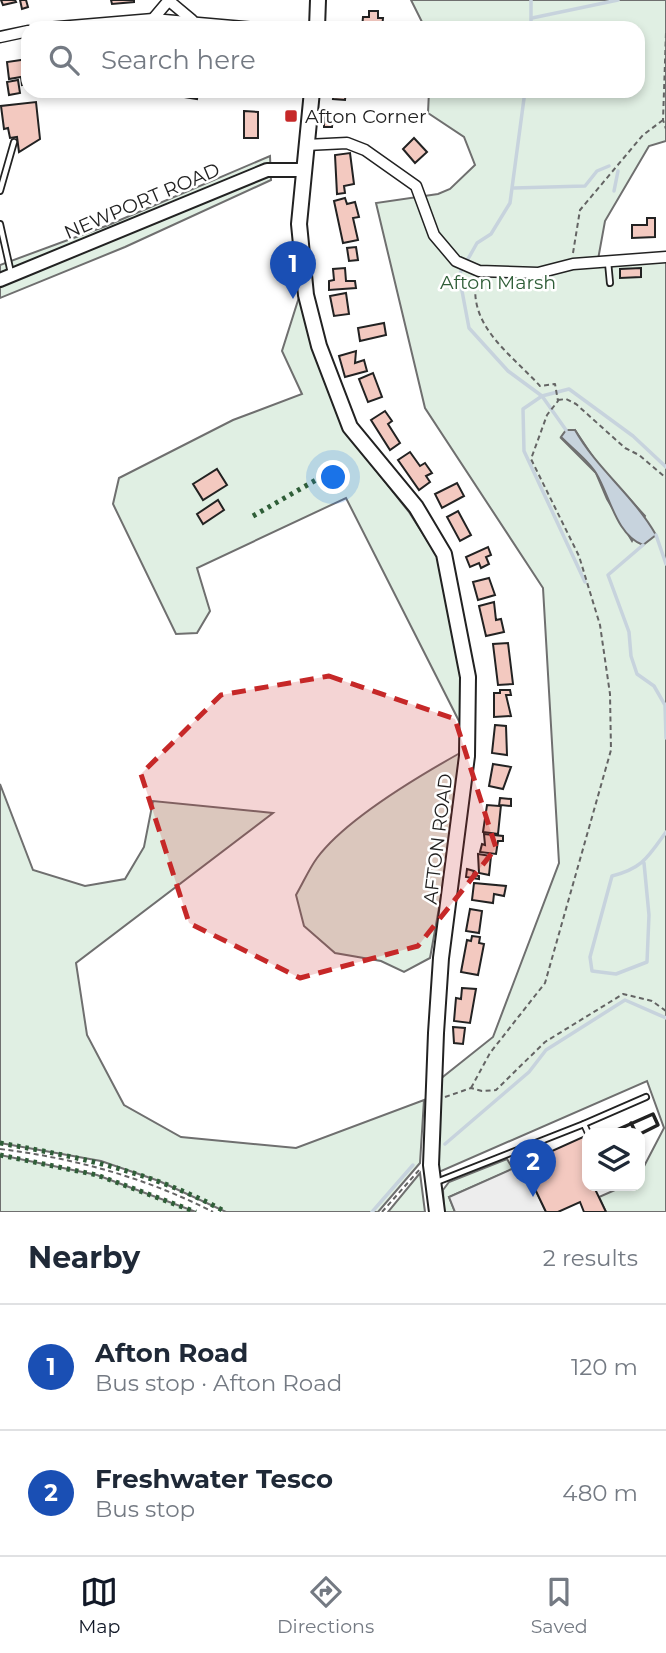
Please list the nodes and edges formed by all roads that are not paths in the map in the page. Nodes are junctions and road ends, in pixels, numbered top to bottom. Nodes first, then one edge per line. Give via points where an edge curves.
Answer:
1 (169, 0) edge
2 (318, 0) edge
3 (153, 19) junction
4 (129, 21) edge
5 (192, 21) joint
6 (317, 21) edge
7 (21, 33) edge
8 (0, 37) edge
9 (311, 98) edge
10 (14, 142) dead end
11 (306, 145) junction
12 (302, 170) junction
13 (0, 191) edge
14 (0, 223) edge
15 (666, 257) edge
16 (608, 261) junction
17 (6, 279) edge
18 (610, 283) dead end
19 (646, 1097) dead end
20 (584, 1124) junction
21 (586, 1128) edge
22 (433, 1184) junction
23 (438, 1212) edge

1 - 3 street
1 - 5 street
2 - 6 main road
3 - 4 street
3 - 5 street
7 - 8 street
9 - 11 main road, AFTON ROAD
10 - 13 lane
11 - 12 main road, AFTON ROAD
11 - 16 street via 347,143 365,150 416,187 434,235 456,261 477,270 538,273
12 - 17 main road, NEWPORT ROAD via 267,170
12 - 22 main road, AFTON ROAD via 300,244 319,346 350,427 416,507 443,554 468,677 467,756 441,958
14 - 17 lane
15 - 16 street
16 - 18 lane
19 - 20 lane
20 - 21 lane
20 - 22 lane
22 - 23 main road, AFTON ROAD

